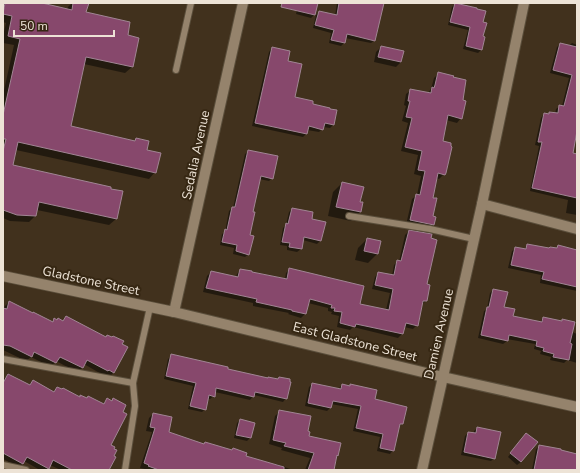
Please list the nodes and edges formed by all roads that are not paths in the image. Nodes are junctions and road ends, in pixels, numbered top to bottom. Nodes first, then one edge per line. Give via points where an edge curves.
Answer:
1 (191, 3) edge
2 (243, 3) edge
3 (524, 3) edge
4 (176, 70) dead end
5 (482, 204) junction
6 (349, 216) dead end
7 (577, 229) edge
8 (474, 239) junction
9 (3, 276) edge
10 (150, 307) junction
11 (174, 312) junction
12 (3, 360) edge
13 (443, 377) junction
14 (133, 384) junction
15 (577, 407) edge
16 (3, 465) edge
17 (26, 470) edge
18 (125, 470) edge
19 (422, 470) edge

1 - 4 lane
2 - 11 street, Sedalia Avenue
3 - 5 street, Damien Avenue
5 - 7 street
5 - 8 street, Damien Avenue
6 - 8 lane
8 - 13 street, Damien Avenue
9 - 10 street, Gladstone Street
10 - 11 street, Gladstone Street
10 - 14 lane
11 - 13 street, East Gladstone Street
12 - 14 lane
13 - 15 street, East Gladstone Street
13 - 19 street, Damien Avenue
14 - 18 lane via 135,406
16 - 17 lane

